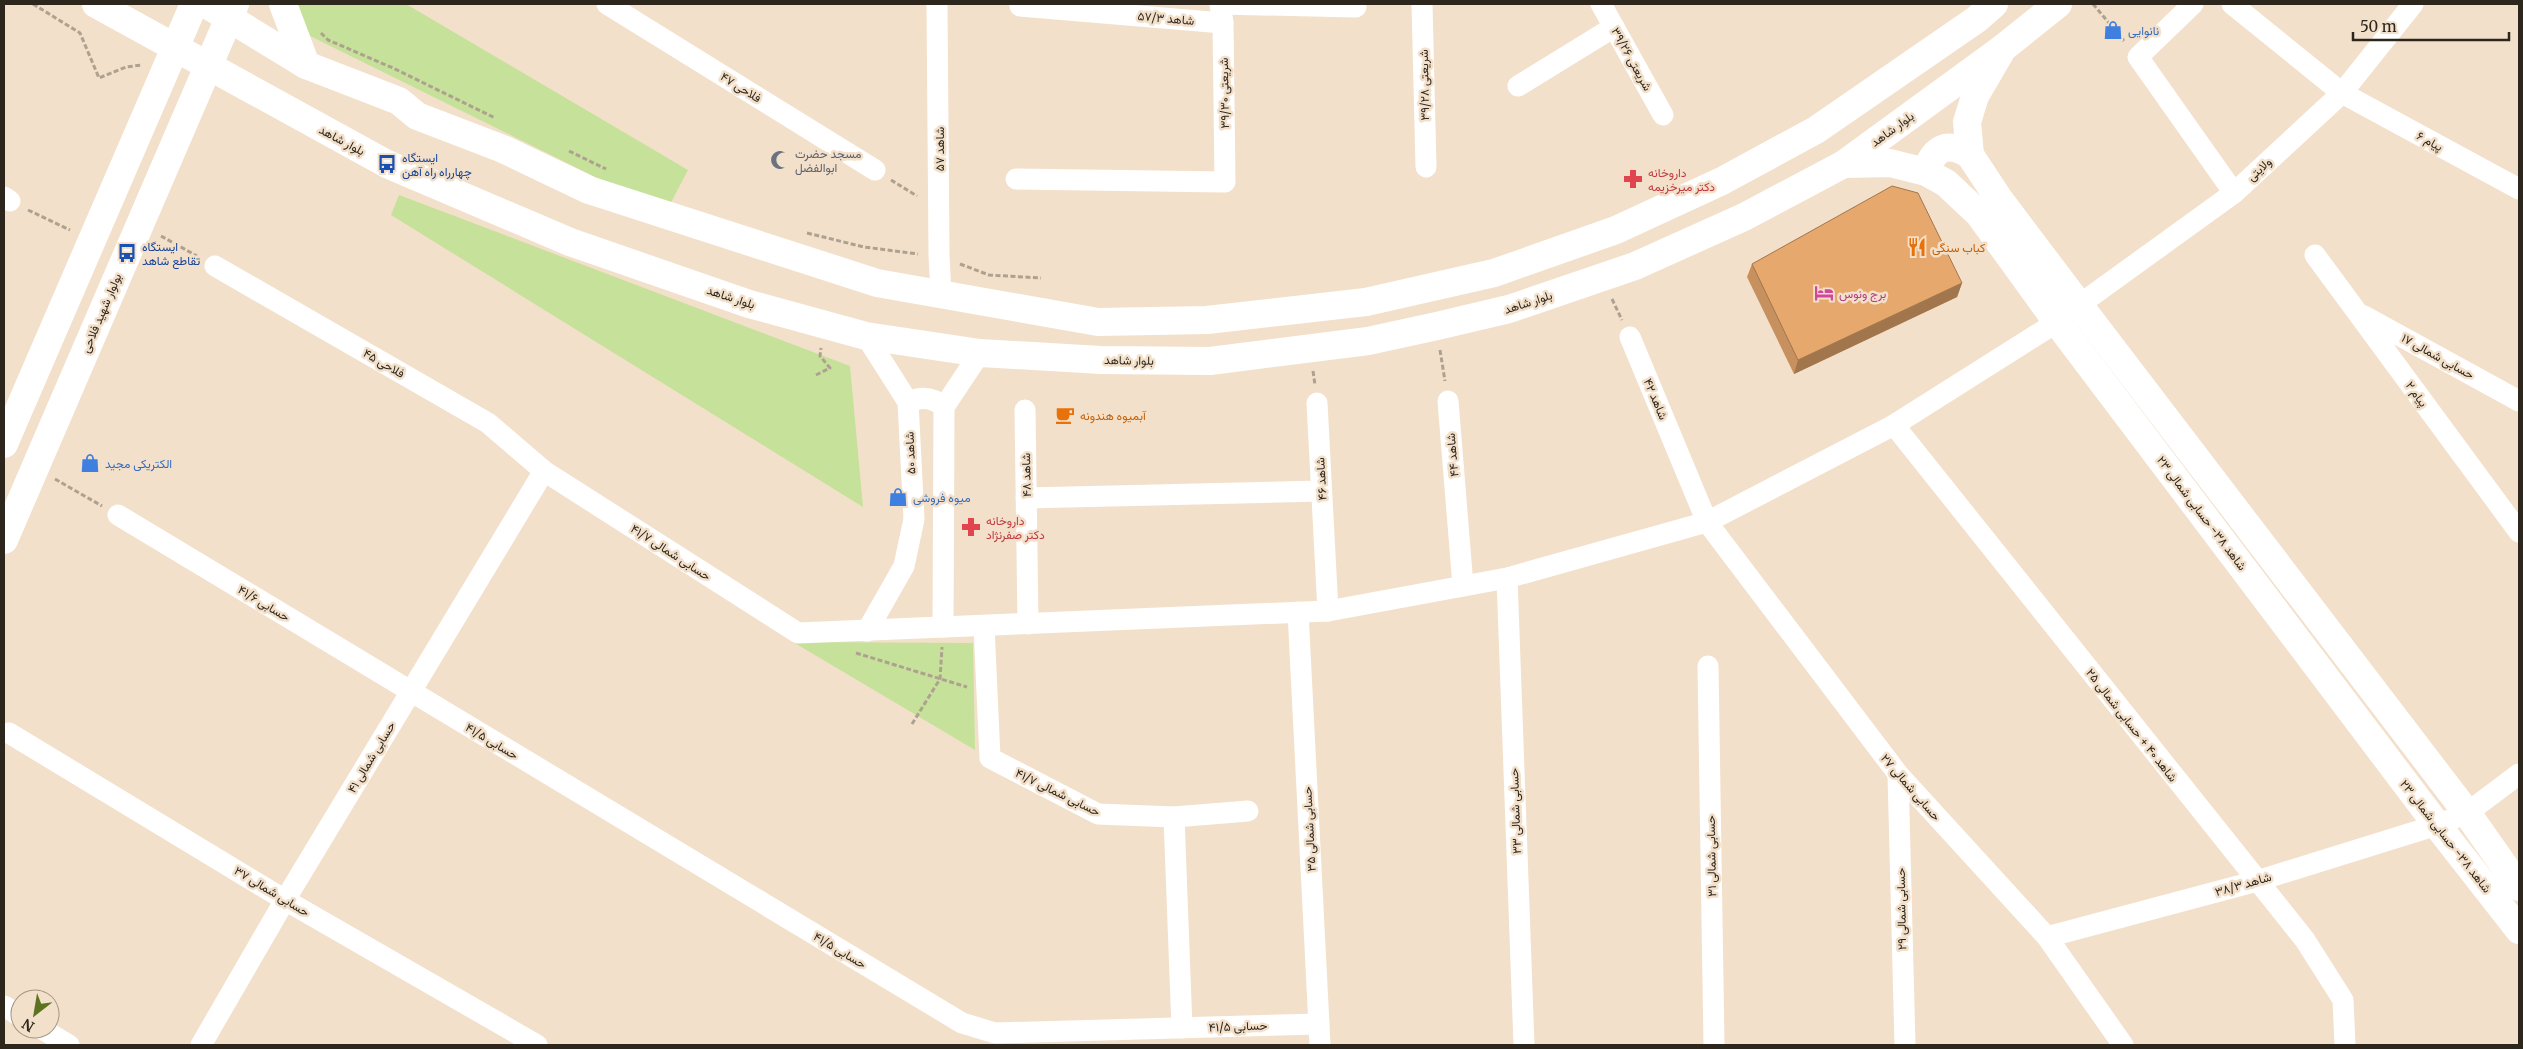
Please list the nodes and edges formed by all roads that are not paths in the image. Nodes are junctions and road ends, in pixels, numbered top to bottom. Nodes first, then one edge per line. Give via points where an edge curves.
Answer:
1 (96, 4) edge
2 (194, 4) edge
3 (206, 4) edge
4 (283, 4) edge
5 (607, 4) edge
6 (938, 4) edge
7 (1422, 4) edge
8 (1601, 4) edge
9 (1994, 4) edge
10 (2058, 4) edge
11 (2193, 4) edge
12 (2232, 4) edge
13 (2413, 4) edge
14 (1020, 6) dead end
15 (1356, 7) dead end
16 (1221, 10) edge
17 (232, 11) edge
18 (1614, 27) junction
19 (174, 47) junction
20 (2003, 48) junction
21 (306, 65) junction
22 (208, 67) junction
23 (1518, 86) dead end
24 (2342, 92) junction
25 (1663, 115) dead end
26 (1970, 155) junction
27 (1844, 164) junction
28 (1426, 167) dead end
29 (875, 170) road end
30 (1926, 172) junction
31 (1016, 179) dead end
32 (2519, 189) edge
33 (2234, 193) junction
34 (2315, 256) dead end
35 (215, 266) road end
36 (941, 294) junction
37 (2079, 306) junction
38 (2357, 312) junction
39 (2057, 322) junction
40 (866, 336) junction
41 (1630, 337) road end
42 (980, 353) junction
43 (1448, 401) road end
44 (2519, 401) edge
45 (908, 402) junction
46 (1317, 403) road end
47 (944, 407) junction
48 (1025, 410) dead end
49 (1894, 425) junction
50 (4, 444) edge
51 (544, 472) junction
52 (1321, 491) junction
53 (1026, 498) junction
54 (118, 515) road end
55 (1707, 522) junction
56 (2519, 532) edge
57 (4, 540) edge
58 (1507, 578) junction
59 (1463, 586) junction
60 (1328, 611) junction
61 (1298, 612) junction
62 (1028, 624) junction
63 (984, 626) junction
64 (943, 627) junction
65 (867, 630) junction
66 (1708, 666) dead end
67 (410, 692) junction
68 (8, 733) dead end
69 (1898, 774) junction
70 (2519, 774) edge
71 (1248, 811) dead end
72 (2466, 814) junction
73 (1174, 817) junction
74 (2438, 825) junction
75 (2257, 881) junction
76 (2519, 887) edge
77 (285, 900) junction
78 (2519, 930) edge
79 (2046, 937) junction
80 (1318, 1024) junction
81 (1182, 1028) junction
82 (2345, 1041) edge
83 (201, 1045) edge
84 (537, 1045) edge
85 (1320, 1045) edge
86 (1524, 1045) edge
87 (1714, 1045) edge
88 (1904, 1045) edge
89 (2123, 1045) edge

1 - 19 main road, بلوار شاهد
2 - 19 main road
3 - 17 main road
4 - 21 main road
5 - 29 street, فلاحی ۴۷
6 - 36 street, شاهد ۵۷
7 - 28 street, شریعتی ۳۹/۲۸
8 - 18 street, شریعتی ۳۹/۲۶
9 - 36 main road via 1977,19 1807,135 1616,230 1494,273 1366,302 1208,320 1098,322
10 - 20 main road, بلوار شاهد
11 - 33 street via 2138,57
12 - 24 street, پیام ۶
13 - 24 street, ولایتی
14 - 16 street, شاهد ۵۷/۳
15 - 16 street, شاهد ۵۷/۳
16 - 31 street, شریعتی ۳۹/۳۰ via 1225,182
17 - 21 main road
17 - 22 main road, بولوار شهید فلاحی
18 - 23 street
18 - 25 street, شریعتی ۳۹/۲۶
19 - 22 main road, بلوار شاهد
19 - 50 main road
20 - 26 main road via 1974,96 1967,122
20 - 27 main road, بلوار شاهد
21 - 36 main road via 399,101 417,116 503,149 589,190 877,283
22 - 40 main road, بلوار شاهد via 386,164 570,242 749,304
22 - 57 main road, بولوار شهید فلاحی
24 - 32 street, پیام ۶
24 - 33 street, ولایتی
26 - 30 main road via 1957,147 1942,148 1930,158
26 - 37 main road
27 - 30 main road, شاهد ۳۸- حسابی شمالی ۲۳ via 1890,163
27 - 42 main road, بلوار شاهد via 1744,217 1635,266 1509,309 1437,326 1368,341 1210,361 1101,360
30 - 39 main road, شاهد ۳۸- حسابی شمالی ۲۳ via 1946,183 1979,214
33 - 37 street, ولایتی
34 - 38 street, پیام ۲
35 - 51 street, فلاحی ۴۵ via 488,423
37 - 72 main road
38 - 44 street, حسابی شمالی ۱۷
38 - 56 street, پیام ۲
39 - 49 street
39 - 74 main road, شاهد ۳۸- حسابی شمالی ۲۳
40 - 42 main road, بلوار شاهد
40 - 45 street, شاهد ۵۰
41 - 55 street, شاهد ۴۲
42 - 47 street
43 - 59 street, شاهد ۴۴
45 - 47 street via 930,398
45 - 65 street, شاهد ۵۰ via 914,519 904,566
46 - 52 street, شاهد ۴۶
47 - 64 street
48 - 53 street, شاهد ۴۸
49 - 55 street
49 - 75 street, شاهد ۴۰ + حسابی شمالی ۲۵
51 - 65 street, حسابی شمالی ۴۱/۷ via 798,633
51 - 67 street, حسابی شمالی ۴۱
52 - 53 street
52 - 60 street, شاهد ۴۶
53 - 62 street, شاهد ۴۸
54 - 67 street, حسابی ۴۱/۶
55 - 58 street
55 - 69 street, حسابی شمالی ۲۷
58 - 59 street
58 - 86 street, حسابی شمالی ۳۳
59 - 60 street
60 - 61 street
61 - 62 street
61 - 80 street, حسابی شمالی ۳۵
62 - 63 street
63 - 64 street
63 - 73 street, حسابی شمالی ۴۱/۷ via 990,758 1098,814
64 - 65 street
66 - 87 street, حسابی شمالی ۳۱
67 - 77 street, حسابی شمالی ۴۱
67 - 81 street, حسابی ۴۱/۵ via 962,1023 995,1033
68 - 77 street, حسابی شمالی ۳۷
69 - 79 street, حسابی شمالی ۲۷
69 - 88 street, حسابی شمالی ۲۹
70 - 72 street, شاهد ۳۸/۳
71 - 73 street, حسابی شمالی ۴۱/۷
72 - 74 street, شاهد ۳۸/۳
72 - 76 main road
73 - 81 street
74 - 75 street, شاهد ۳۸/۳
74 - 78 main road, شاهد ۳۸- حسابی شمالی ۲۳
75 - 79 street, شاهد ۳۸/۳
75 - 82 street, شاهد ۴۰ + حسابی شمالی ۲۵ via 2305,940 2343,1000
77 - 83 street, حسابی شمالی ۴۱
77 - 84 street, حسابی شمالی ۳۷
79 - 89 street, حسابی شمالی ۲۷
80 - 81 street, حسابی ۴۱/۵
80 - 85 street, حسابی شمالی ۳۵

